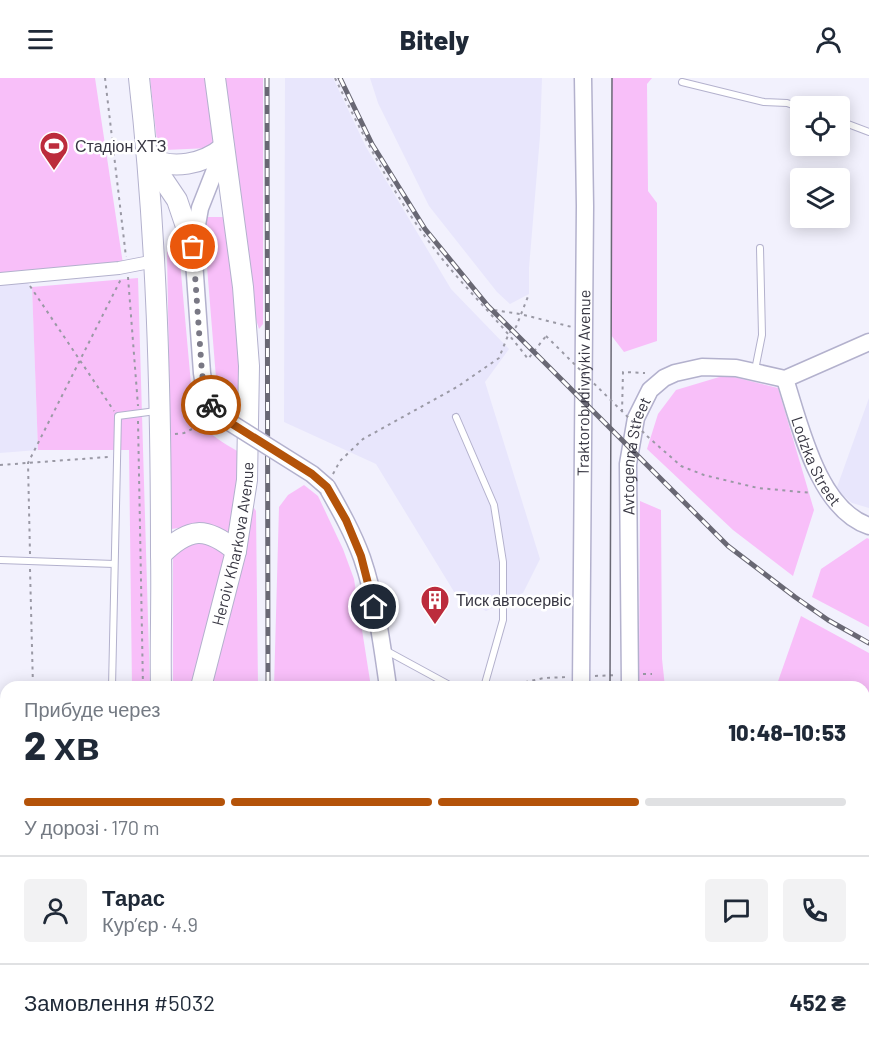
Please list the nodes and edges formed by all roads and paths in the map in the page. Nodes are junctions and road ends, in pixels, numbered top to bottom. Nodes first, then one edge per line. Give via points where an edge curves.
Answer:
1 (105, 78) edge
2 (139, 78) edge
3 (214, 78) edge
4 (335, 78) edge
5 (583, 78) edge
6 (682, 82) dead end
7 (790, 104) edge
8 (850, 125) edge
9 (869, 132) edge
10 (224, 147) junction
11 (148, 157) junction
12 (193, 247) junction
13 (760, 248) dead end
14 (154, 261) junction
15 (128, 266) junction
16 (23, 277) junction
17 (0, 279) edge
18 (529, 294) dead end
19 (487, 309) junction
20 (520, 314) junction
21 (584, 329) junction
22 (509, 333) junction
23 (869, 342) edge
24 (80, 360) junction
25 (755, 371) junction
26 (645, 373) dead end
27 (785, 379) junction
28 (159, 411) junction
29 (622, 412) junction
30 (138, 413) junction
31 (218, 415) junction
32 (118, 416) junction
33 (456, 417) dead end
34 (184, 433) dead end
35 (117, 456) junction
36 (28, 463) junction
37 (0, 465) edge
38 (327, 487) junction
39 (814, 493) dead end
40 (869, 526) edge
41 (236, 551) junction
42 (162, 555) junction
43 (0, 561) edge
44 (30, 562) junction
45 (114, 564) junction
46 (382, 648) junction
47 (559, 677) dead end
48 (33, 681) edge
49 (112, 681) edge
50 (157, 681) edge
51 (157, 681) edge
52 (203, 681) edge
53 (387, 681) edge
54 (442, 681) edge
55 (486, 681) edge
56 (537, 681) edge
57 (580, 681) edge
58 (630, 681) edge

1 - 15 path
2 - 11 main road
3 - 10 main road, Heroiv Kharkova Avenue
4 - 19 path via 398,196 436,251
5 - 21 main road, Traktorobudivnykiv Avenue
6 - 7 lane via 764,102
8 - 9 lane
10 - 11 main road via 206,159 182,164 159,163
10 - 12 main road via 200,208
10 - 41 main road, Heroiv Kharkova Avenue via 249,366 247,480
11 - 12 main road via 177,200
11 - 14 main road
12 - 31 main road via 202,373 205,392
13 - 25 lane via 762,335
14 - 15 street
14 - 28 main road
15 - 16 street
15 - 24 path
15 - 30 path
16 - 17 street
16 - 24 path
18 - 20 path
19 - 20 path
19 - 22 path
20 - 21 path
20 - 22 path via 516,327
21 - 57 main road, Traktorobudivnykiv Avenue
22 - 29 path, bridge via 528,359 546,336
22 - 38 path via 499,358 457,387 363,439 340,460
23 - 27 main road
24 - 32 path
24 - 36 path
25 - 27 main road, Avtogenna Street
25 - 58 main road, Avtogenna Street via 718,366 675,373 656,384 641,406 628,464
26 - 29 path via 623,372
27 - 40 main road, Lodzka Street via 818,472 836,504
28 - 30 lane
28 - 42 main road
29 - 39 path, bridge via 681,466 758,488
30 - 32 lane
30 - 50 path
31 - 34 path
31 - 38 main road, bridge
32 - 35 lane
33 - 55 lane via 494,505 503,562 503,620
35 - 36 path
35 - 45 lane
36 - 37 path
36 - 44 path
38 - 46 main road via 346,520 367,573
41 - 42 main road via 211,534 201,532 179,538
41 - 52 main road, Heroiv Kharkova Avenue
42 - 51 main road
43 - 44 lane
44 - 45 lane
44 - 48 path
45 - 49 lane
46 - 53 main road
46 - 54 lane
47 - 56 path

